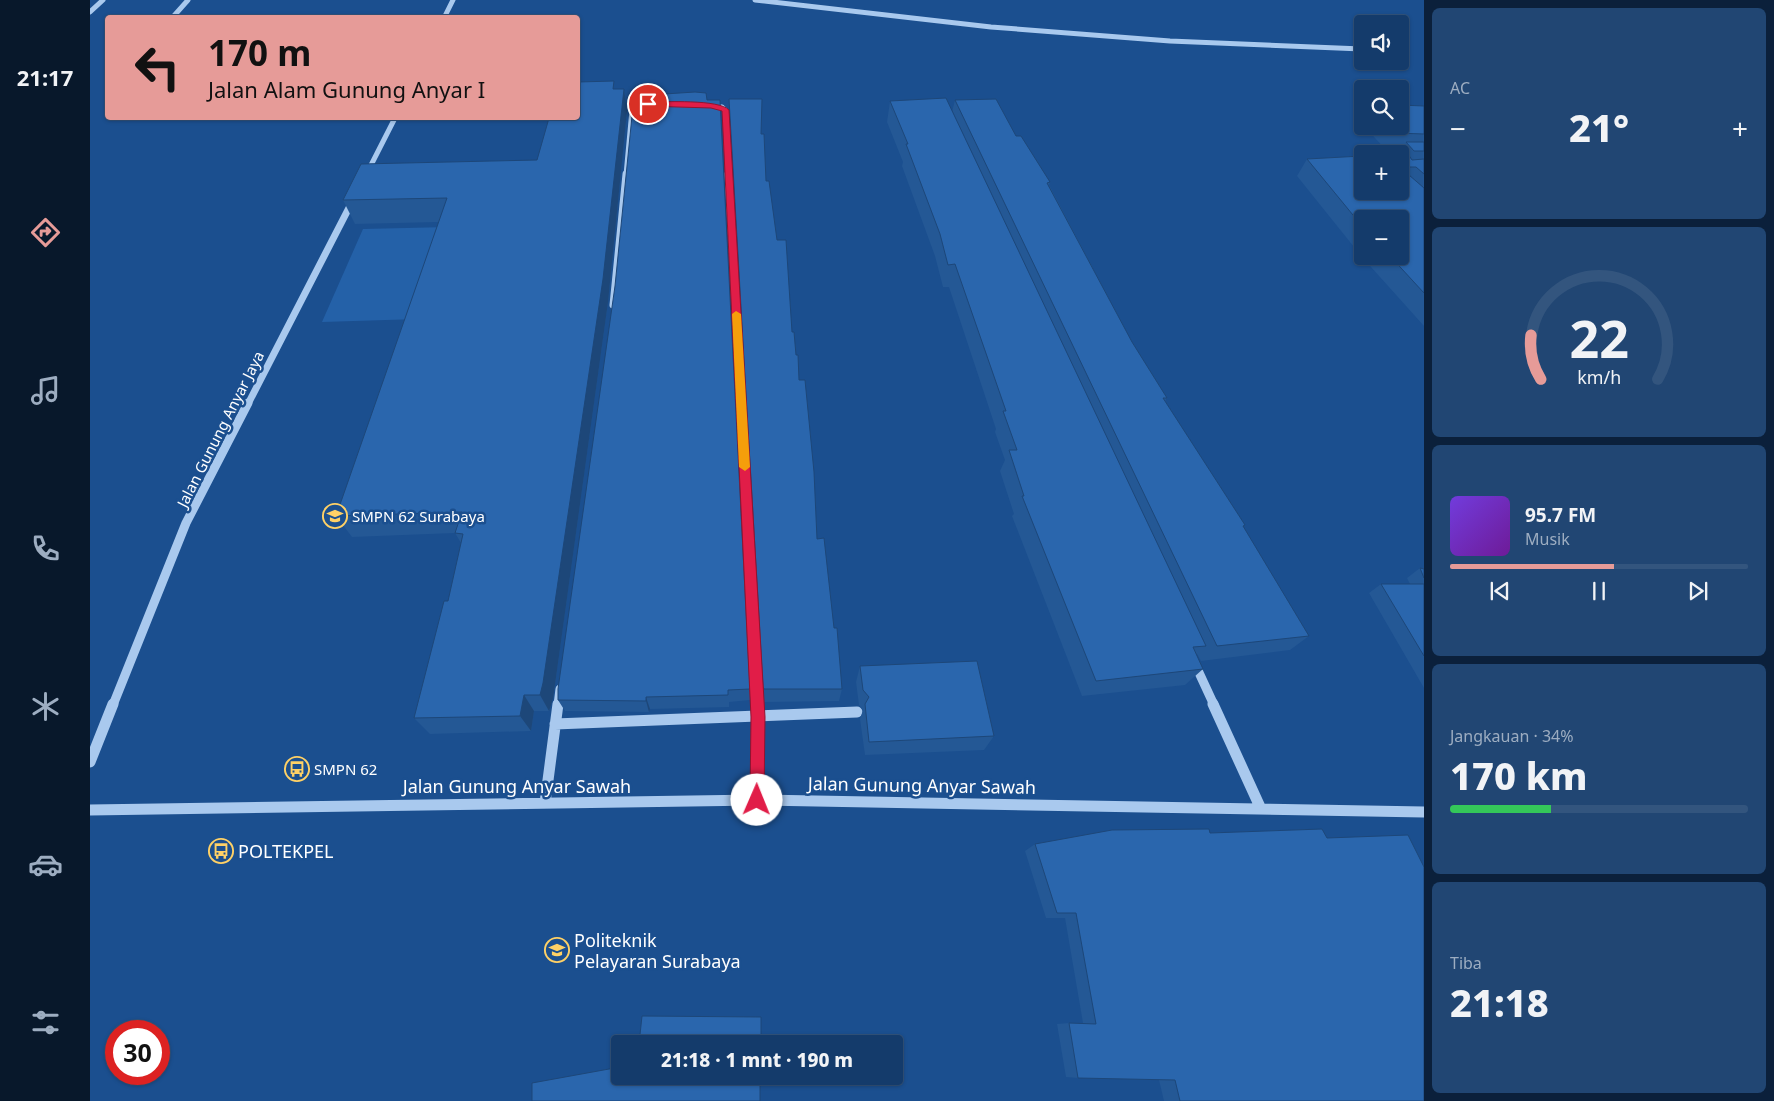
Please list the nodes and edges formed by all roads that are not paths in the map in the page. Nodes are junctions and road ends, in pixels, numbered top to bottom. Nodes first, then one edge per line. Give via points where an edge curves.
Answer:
1 (103, 0) edge
2 (188, 0) edge
3 (452, 0) edge
4 (755, 0) edge
5 (90, 12) edge
6 (175, 15) edge
7 (445, 15) edge
8 (1354, 49) edge
9 (648, 104) edge
10 (702, 105) edge
11 (394, 120) edge
12 (1409, 154) edge
13 (1424, 154) edge
14 (364, 178) edge
15 (355, 196) edge
16 (612, 313) edge
17 (1190, 655) edge
18 (562, 675) edge
19 (856, 712) dead end
20 (758, 717) junction
21 (555, 724) junction
22 (90, 762) edge
23 (757, 800) junction
24 (545, 802) junction
25 (1261, 809) junction
26 (90, 810) edge
27 (1424, 812) edge

1 - 5 street
2 - 6 street
3 - 7 street
4 - 8 street via 991,27 1180,41
9 - 16 street via 638,105 632,110
10 - 20 street via 725,110
11 - 14 street
12 - 13 street
15 - 22 street, Jalan Gunung Anyar Jaya via 186,524
17 - 25 street
18 - 21 street
19 - 20 street
20 - 21 street
20 - 23 street
21 - 24 street
23 - 24 street, Jalan Gunung Anyar Sawah
23 - 25 street, Jalan Gunung Anyar Sawah
24 - 26 street, Jalan Gunung Anyar Sawah
25 - 27 street, Jalan Gunung Anyar Sawah

